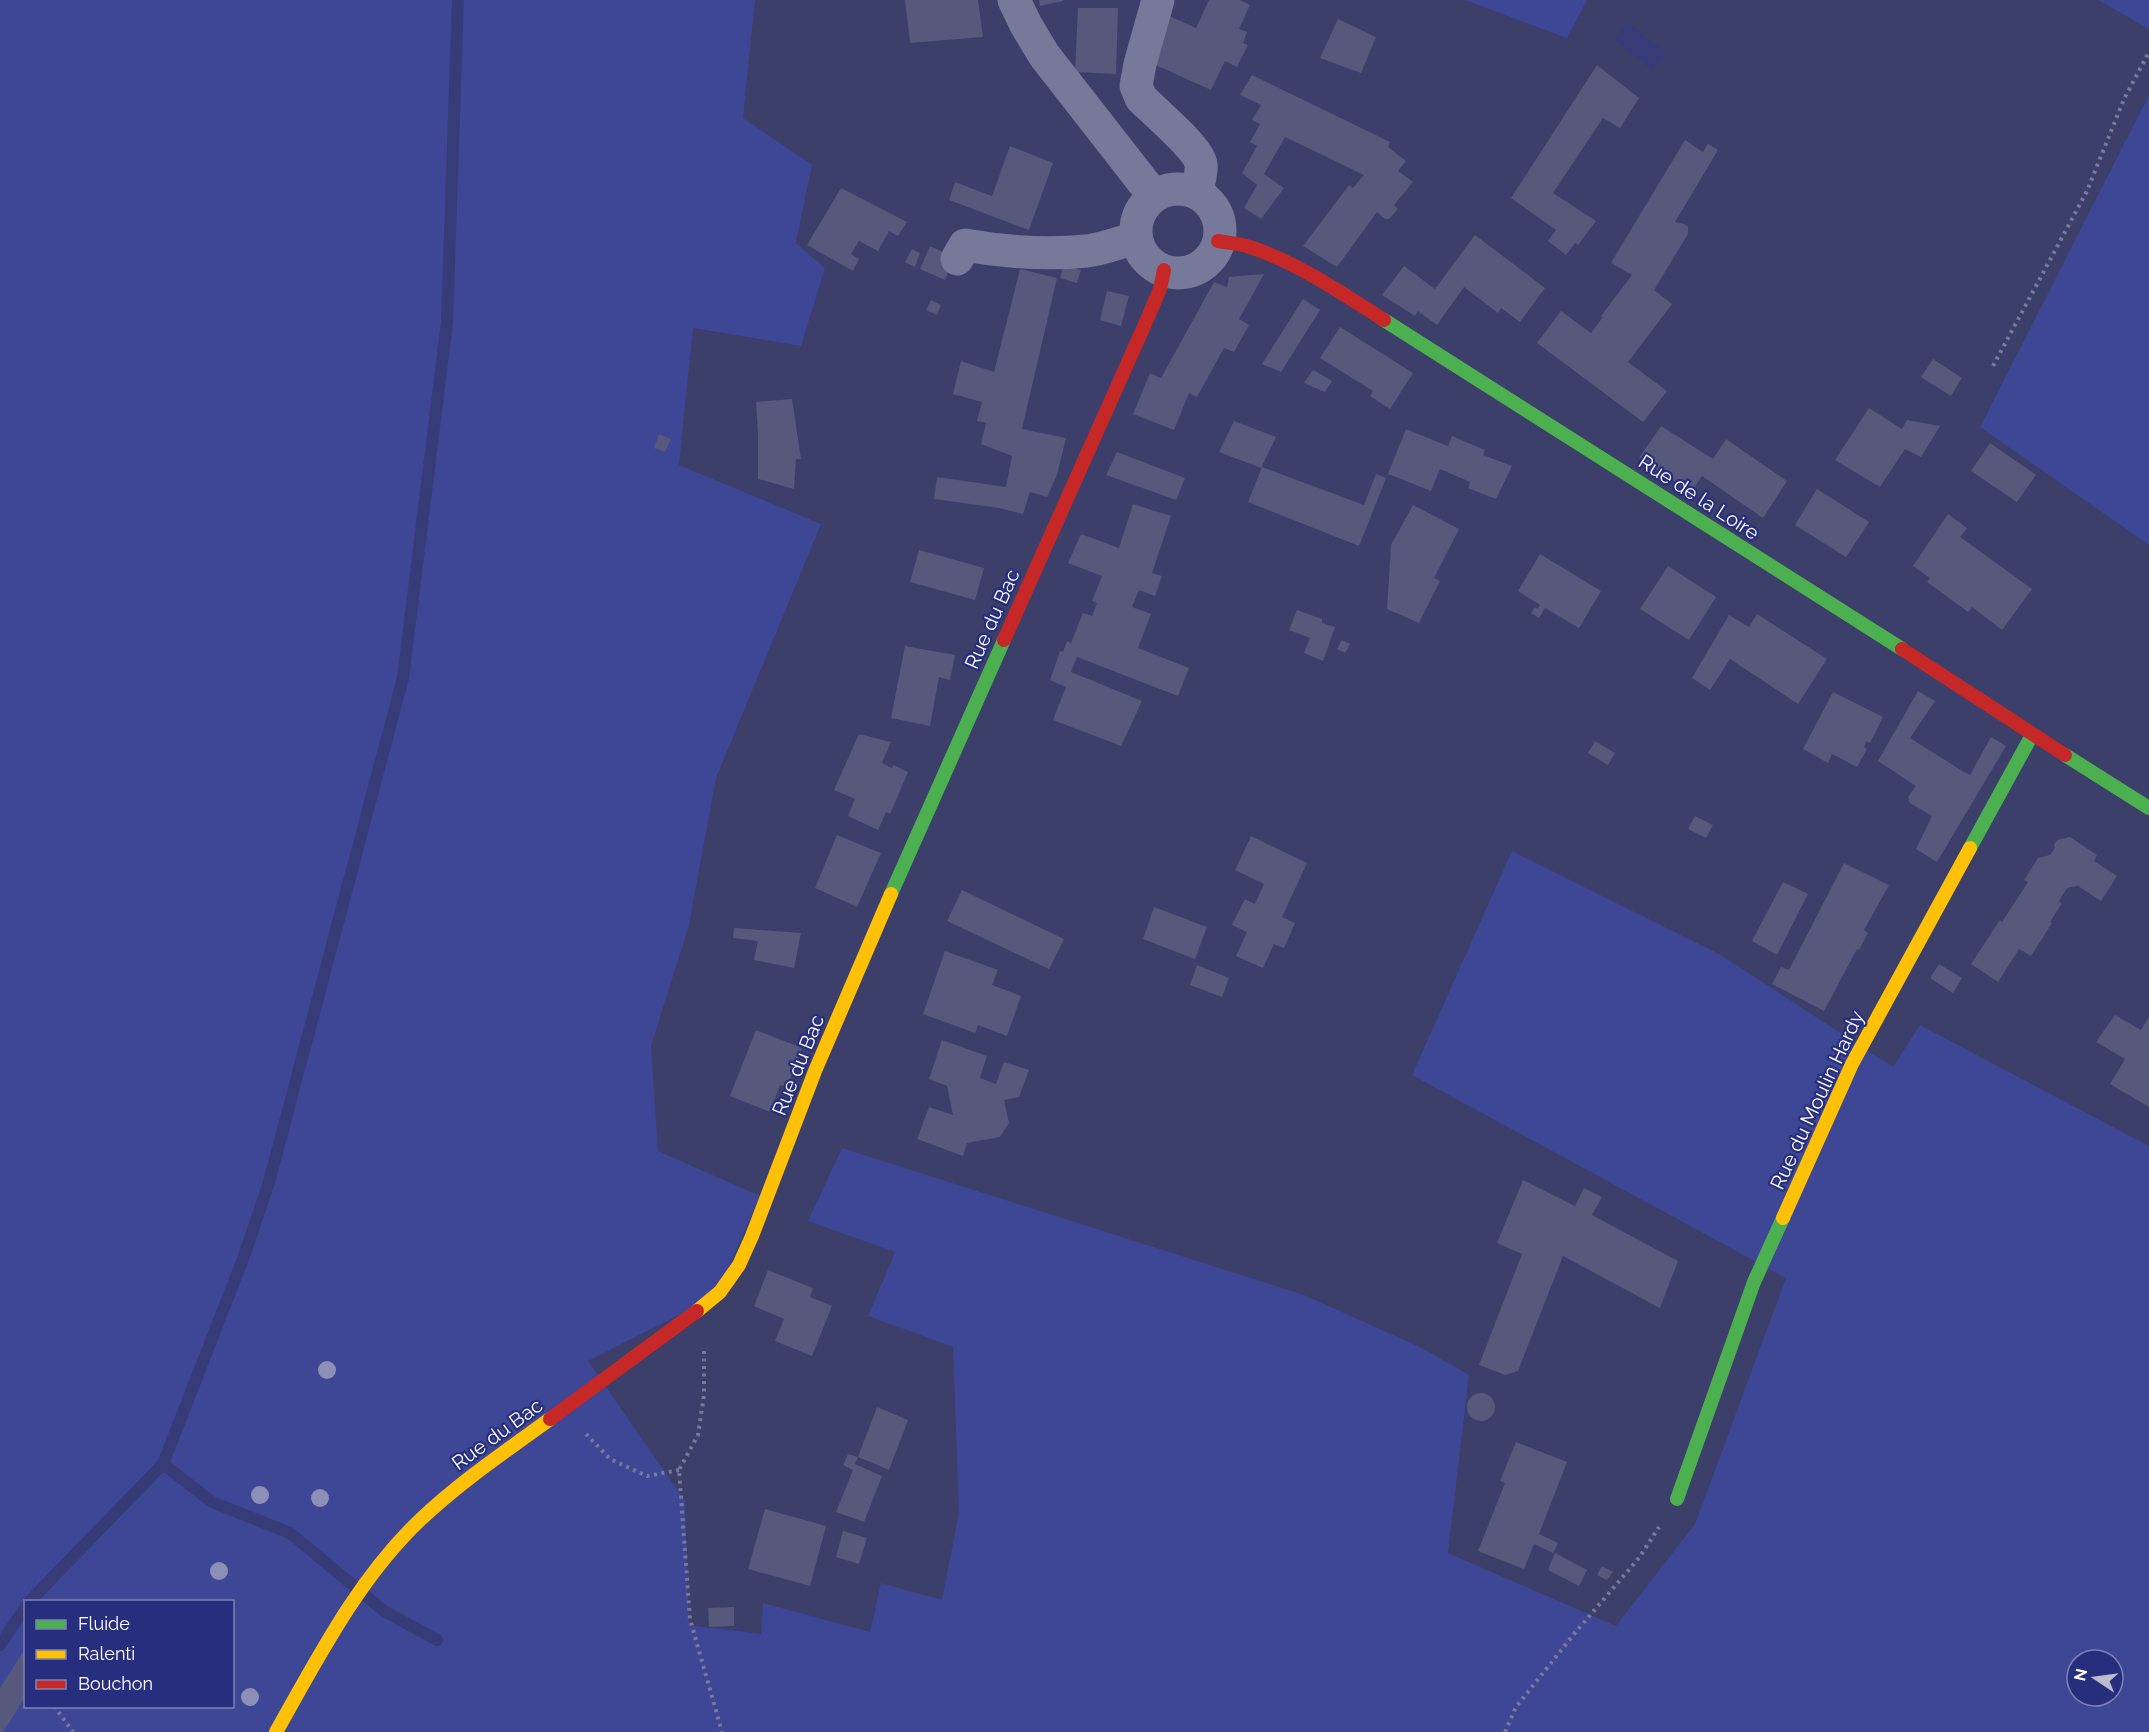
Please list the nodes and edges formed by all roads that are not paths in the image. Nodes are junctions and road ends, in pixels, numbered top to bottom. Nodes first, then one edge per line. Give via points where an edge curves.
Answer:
1 (1014, 0) edge
2 (1158, 0) edge
3 (1196, 192) junction
4 (1154, 196) junction
5 (1137, 238) junction
6 (1218, 241) junction
7 (957, 259) dead end
8 (1164, 270) junction
9 (2032, 735) junction
10 (2149, 808) edge
11 (1677, 1499) road end
12 (276, 1732) edge

1 - 4 street via 1044,55
2 - 3 street via 1136,86 1141,98 1197,153 1201,165
3 - 4 street via 1179,188
3 - 6 street via 1212,206 1217,217
4 - 5 street via 1139,214
5 - 7 street via 1089,251 1044,252 965,245
5 - 8 street via 1143,255
6 - 8 street via 1214,252 1197,267 1187,272
6 - 9 street, Rue de la Loire via 1269,254 1333,287
8 - 12 street, Rue du Bac via 1145,324 869,943 739,1265 720,1292 696,1312 465,1481 419,1521 346,1612
9 - 10 street, Rue de la Loire
9 - 11 street, Rue du Moulin Hardy via 1852,1064 1754,1282

